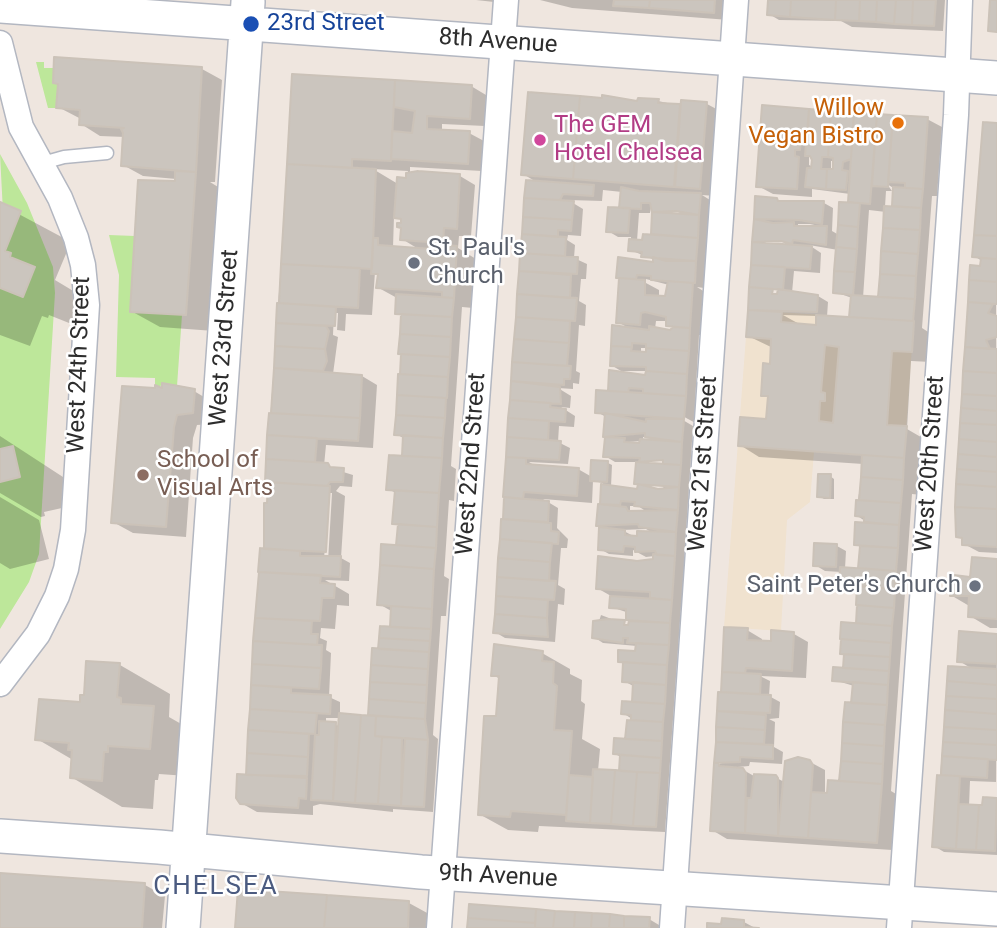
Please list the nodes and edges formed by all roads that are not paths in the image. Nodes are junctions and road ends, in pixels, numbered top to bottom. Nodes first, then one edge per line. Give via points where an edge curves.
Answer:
1 (506, 0) edge
2 (736, 0) edge
3 (960, 0) edge
4 (0, 6) edge
5 (248, 12) edge
6 (503, 42) junction
7 (0, 43) edge
8 (731, 59) junction
9 (957, 75) junction
10 (997, 78) edge
11 (107, 153) dead end
12 (39, 164) junction
13 (0, 684) edge
14 (0, 836) edge
15 (188, 850) junction
16 (442, 873) junction
17 (675, 887) junction
18 (997, 909) edge
19 (900, 915) edge
20 (183, 928) edge
21 (439, 928) edge
22 (672, 928) edge

1 - 6 street, West 22nd Street
2 - 8 street, West 21st Street
3 - 9 street, West 20th Street
4 - 5 main road, 8th Avenue
5 - 6 main road, 8th Avenue
5 - 15 main road, West 23rd Street
6 - 8 main road, 8th Avenue
6 - 16 street, West 22nd Street
7 - 12 street, West 24th Street via 16,115
8 - 9 main road, 8th Avenue
8 - 17 street, West 21st Street
9 - 10 main road, 8th Avenue
9 - 19 street, West 20th Street
11 - 12 lane
12 - 13 street, West 24th Street via 72,223 85,277 87,320 75,502 69,555 57,596 31,645
14 - 15 main road, 9th Avenue
15 - 16 main road, 9th Avenue
15 - 20 main road, West 23rd Street
16 - 17 main road, 9th Avenue
16 - 21 street, West 22nd Street
17 - 19 main road, 9th Avenue
17 - 22 street, West 21st Street
18 - 19 main road, 9th Avenue

